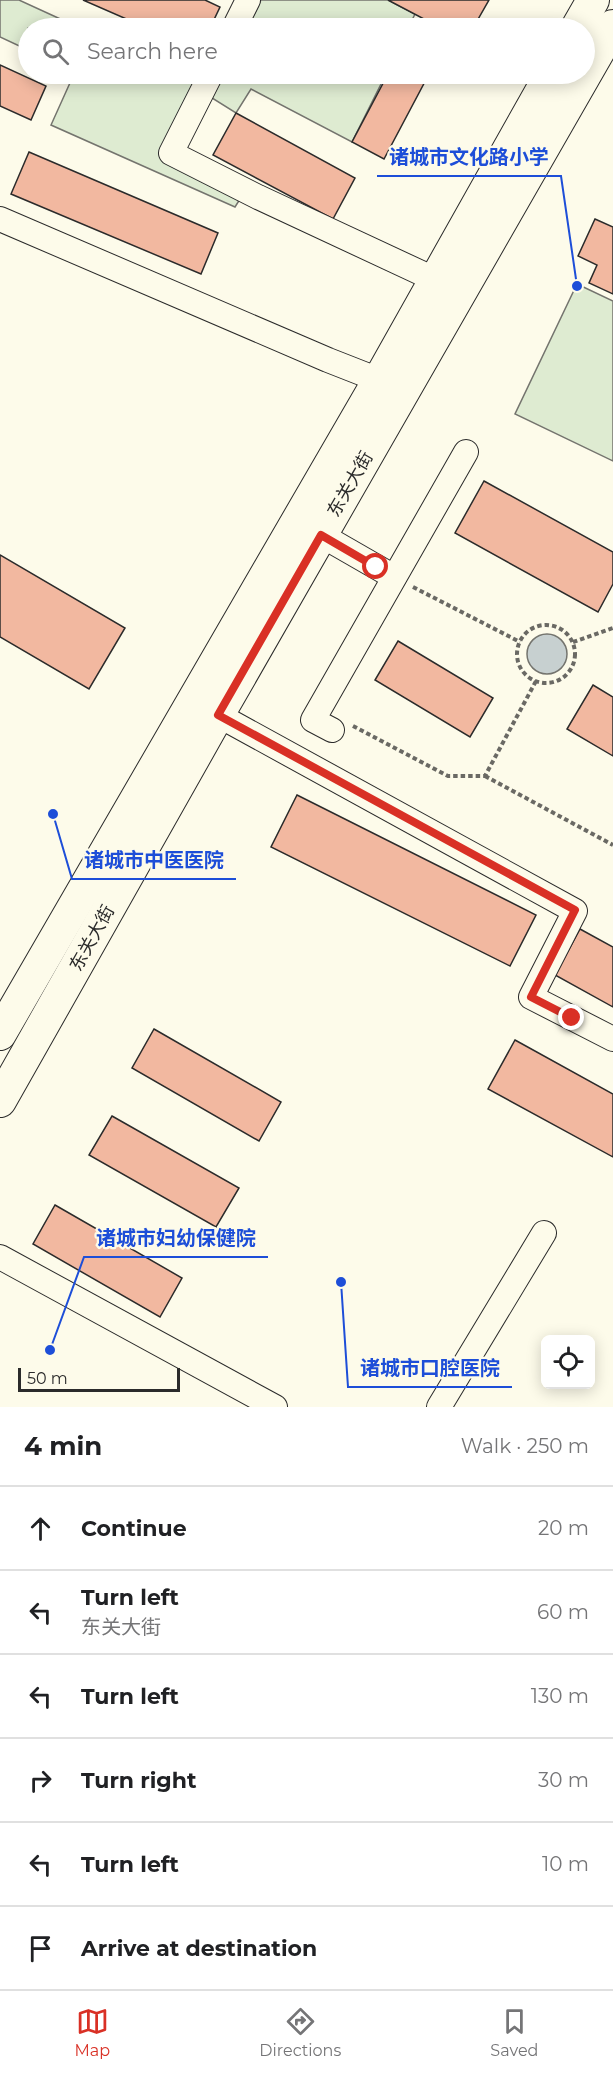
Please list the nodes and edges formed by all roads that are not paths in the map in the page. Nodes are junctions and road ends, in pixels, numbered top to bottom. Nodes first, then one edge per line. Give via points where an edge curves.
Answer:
1 (248, 0) edge
2 (593, 0) edge
3 (239, 18) edge
4 (583, 18) edge
5 (613, 26) edge
6 (595, 57) edge
7 (206, 84) edge
8 (545, 84) edge
9 (580, 84) edge
10 (0, 219) edge
11 (434, 279) junction
12 (379, 380) junction
13 (466, 452) dead end
14 (321, 535) junction
15 (394, 577) junction
16 (218, 715) junction
17 (332, 730) dead end
18 (0, 1034) edge
19 (613, 1039) edge
20 (0, 1101) edge
21 (544, 1233) dead end
22 (0, 1257) edge
23 (275, 1407) edge
24 (439, 1407) edge

1 - 3 street
2 - 4 main road
5 - 6 main road, 东关大街
7 - 11 street via 171,153
8 - 11 main road, 东关大街
9 - 14 main road, 东关大街
10 - 12 street
11 - 12 main road, 东关大街
12 - 18 main road, 东关大街
13 - 15 street
14 - 15 street
14 - 16 main road, 东关大街
15 - 17 street via 313,720
16 - 19 street via 575,910 531,997
16 - 20 main road, 东关大街
21 - 24 street
22 - 23 street

